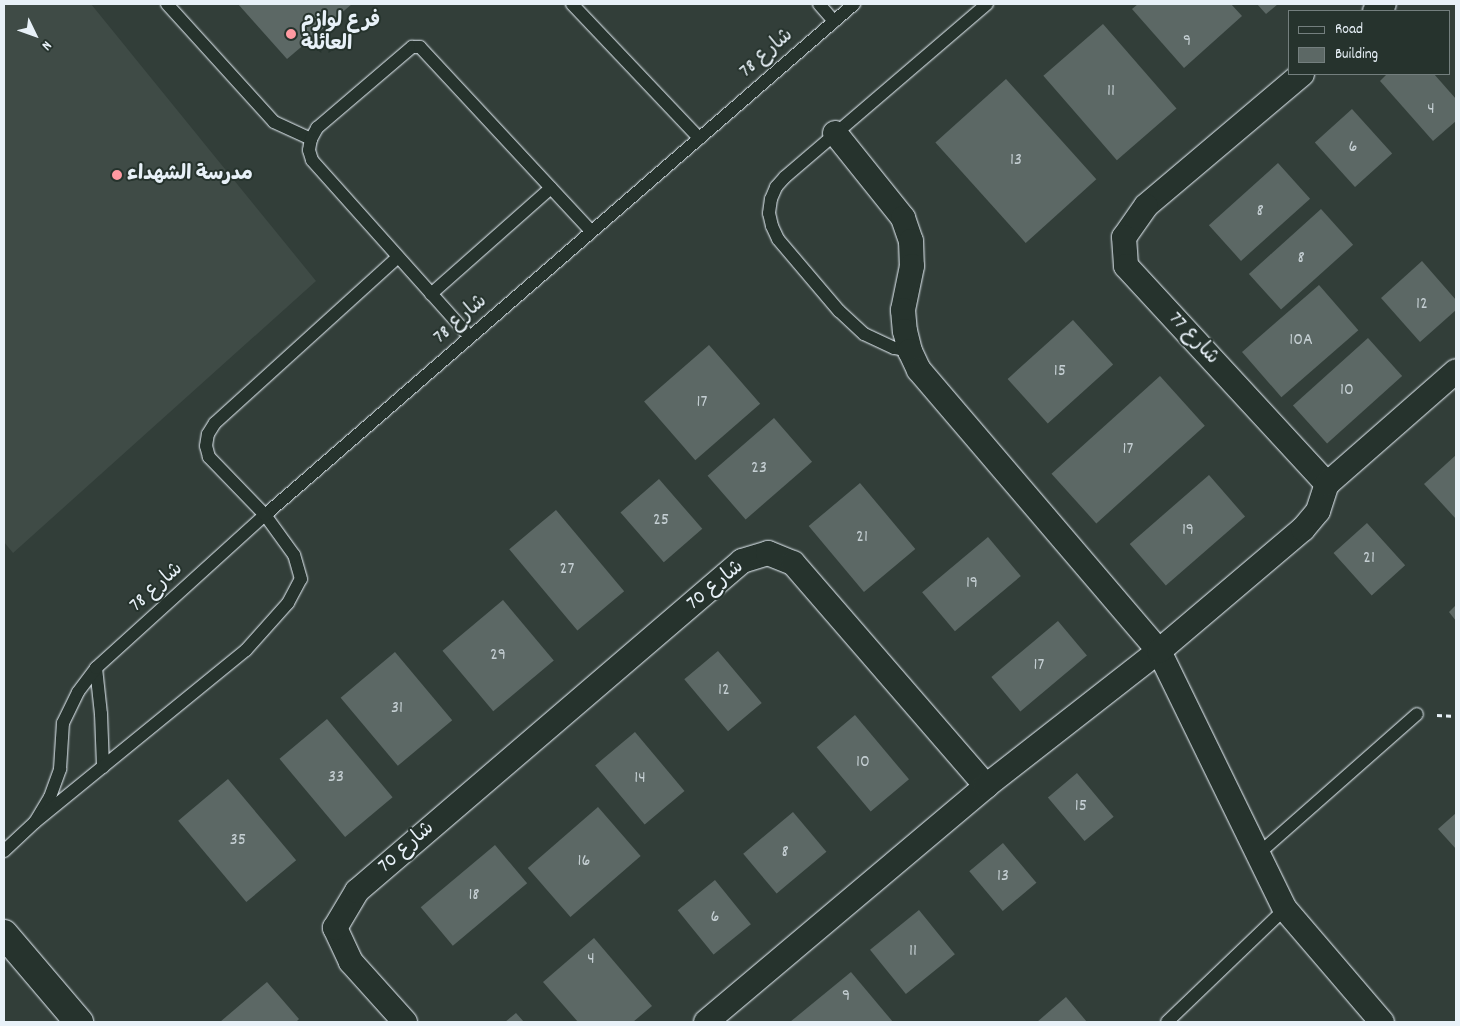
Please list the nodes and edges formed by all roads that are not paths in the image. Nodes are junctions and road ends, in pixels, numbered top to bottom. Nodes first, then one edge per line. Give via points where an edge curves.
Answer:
1 (167, 4) edge
2 (572, 4) edge
3 (819, 4) edge
4 (854, 4) edge
5 (987, 4) edge
6 (834, 21) junction
7 (1301, 75) edge
8 (835, 133) junction
9 (699, 138) junction
10 (311, 139) junction
11 (551, 188) junction
12 (591, 231) junction
13 (398, 257) junction
14 (431, 294) junction
15 (470, 337) junction
16 (910, 351) junction
17 (1456, 371) edge
18 (1327, 484) junction
19 (265, 515) junction
20 (1159, 652) junction
21 (96, 668) junction
22 (1417, 714) dead end
23 (103, 767) junction
24 (986, 786) junction
25 (35, 822) junction
26 (4, 851) edge
27 (1257, 855) junction
28 (1285, 909) junction
29 (4, 934) edge
30 (80, 1022) edge
31 (405, 1022) edge
32 (706, 1022) edge
33 (1167, 1022) edge
34 (1382, 1022) edge

1 - 10 lane via 274,122
2 - 9 lane
3 - 6 lane
4 - 6 lane, شارع 78
5 - 8 lane
6 - 9 lane, شارع 78
7 - 18 street, شارع 77 via 1146,206 1124,237 1126,266
8 - 16 street via 903,218 911,241 912,266 903,310
8 - 16 lane via 776,187 769,213 772,226 778,239 851,323 878,342
9 - 12 lane, شارع 78
10 - 11 lane via 317,128 412,47 420,47
10 - 13 lane via 309,150 312,160
11 - 12 lane
11 - 14 lane
12 - 15 lane, شارع 78
13 - 14 lane
13 - 19 lane, شارع 78 via 214,423 208,434 206,446 209,456
14 - 15 lane
15 - 19 lane, شارع 78
16 - 20 street via 932,387
17 - 18 street
18 - 20 street via 1318,511 1303,528
19 - 21 lane, شارع 78
19 - 23 lane, شارع 78 via 294,555 301,579 288,603 246,650
20 - 24 street
20 - 27 street
21 - 23 lane
21 - 25 lane, شارع 78 via 78,692 63,723 60,769 50,797
22 - 27 lane
23 - 25 lane, شارع 78
24 - 31 street, شارع 70 via 793,563 768,553 742,561 357,891 335,928 351,962
24 - 32 street
25 - 26 lane, شارع 78
27 - 28 street
28 - 33 lane
28 - 34 street
29 - 30 street

